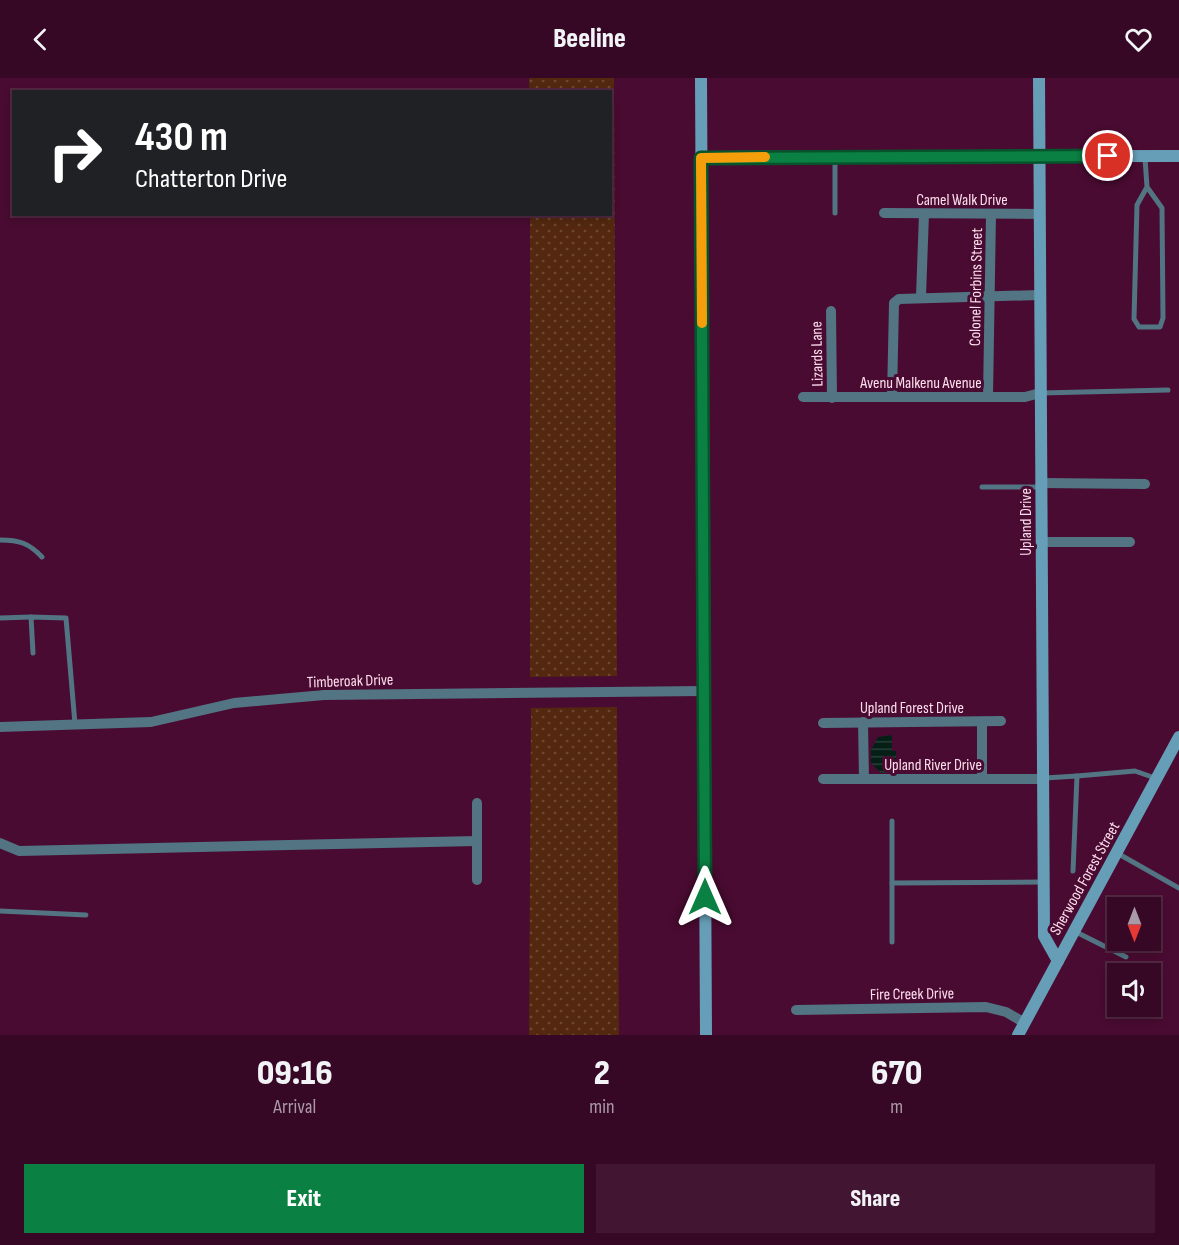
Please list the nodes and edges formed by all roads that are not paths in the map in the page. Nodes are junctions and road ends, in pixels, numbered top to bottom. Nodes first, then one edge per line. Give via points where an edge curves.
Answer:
1 (700, 78) edge
2 (1039, 78) edge
3 (1040, 156) junction
4 (1145, 156) junction
5 (1179, 156) edge
6 (836, 157) junction
7 (701, 158) junction
8 (1147, 187) junction
9 (835, 213) dead end
10 (884, 213) dead end
11 (924, 214) junction
12 (992, 214) junction
13 (1040, 214) junction
14 (1040, 295) junction
15 (921, 296) junction
16 (989, 296) junction
17 (831, 311) dead end
18 (1168, 390) dead end
19 (1040, 393) junction
20 (803, 397) dead end
21 (988, 397) junction
22 (832, 398) junction
23 (892, 398) junction
24 (1145, 484) dead end
25 (1041, 485) junction
26 (982, 487) dead end
27 (0, 540) edge
28 (1042, 542) junction
29 (1130, 542) dead end
30 (42, 557) dead end
31 (31, 616) junction
32 (0, 618) edge
33 (33, 653) dead end
34 (704, 691) junction
35 (1001, 721) dead end
36 (982, 722) junction
37 (823, 723) dead end
38 (863, 723) junction
39 (75, 726) junction
40 (0, 727) edge
41 (1179, 737) edge
42 (1077, 776) junction
43 (1043, 778) junction
44 (1157, 778) junction
45 (823, 779) dead end
46 (864, 779) junction
47 (982, 779) junction
48 (477, 803) dead end
49 (892, 821) dead end
50 (477, 841) junction
51 (0, 843) edge
52 (1117, 853) junction
53 (1073, 871) dead end
54 (477, 880) dead end
55 (1044, 882) junction
56 (892, 883) junction
57 (1179, 888) edge
58 (0, 911) edge
59 (86, 915) dead end
60 (1074, 931) junction
61 (892, 942) dead end
62 (1126, 957) dead end
63 (1058, 961) junction
64 (796, 1010) dead end
65 (1025, 1023) junction
66 (706, 1035) edge
67 (1018, 1035) edge

1 - 7 street
2 - 3 street, Upland Drive
3 - 4 street
3 - 6 street
3 - 13 street, Upland Drive
4 - 5 street
4 - 8 lane
6 - 7 street
6 - 9 lane
7 - 34 street
8 - 8 lane via 1137,205 1134,320 1139,327 1160,327 1162,208
10 - 11 street, Camel Walk Drive
11 - 12 street, Camel Walk Drive
11 - 15 street
12 - 13 street, Camel Walk Drive
12 - 16 street, Colonel Forbins Street
13 - 14 street, Upland Drive
14 - 16 street
14 - 19 street, Upland Drive
15 - 16 street
15 - 23 street via 894,303
16 - 21 street, Colonel Forbins Street
17 - 22 street, Lizards Lane
18 - 19 lane
19 - 21 street, Avenu Malkenu Avenue
19 - 25 street, Upland Drive
20 - 22 street, Avenu Malkenu Avenue
21 - 23 street, Avenu Malkenu Avenue
22 - 23 street, Avenu Malkenu Avenue
24 - 25 street
25 - 26 lane
25 - 28 street, Upland Drive
27 - 30 lane via 18,540
28 - 29 street
28 - 43 street, Upland Drive
31 - 32 lane
31 - 33 lane
31 - 39 lane via 66,618
34 - 39 street, Timberoak Drive via 313,696 234,703 151,722
34 - 66 street
35 - 36 street, Upland Forest Drive
36 - 38 street, Upland Forest Drive
36 - 47 street
37 - 38 street, Upland Forest Drive
38 - 46 street
39 - 40 street, Timberoak Drive
41 - 44 street, Sherwood Forest Street
42 - 43 lane
42 - 44 lane via 1135,771
42 - 53 lane
43 - 47 street, Upland River Drive
43 - 55 street, Upland Drive
44 - 52 street, Sherwood Forest Street
45 - 46 street, Upland River Drive
46 - 47 street, Upland River Drive
48 - 50 street
49 - 56 lane
50 - 51 street via 20,851
50 - 54 street
52 - 57 lane
52 - 60 street, Sherwood Forest Street
55 - 56 lane
55 - 63 street, Upland Drive via 1044,936
56 - 61 lane
58 - 59 lane
60 - 62 lane
60 - 63 street, Sherwood Forest Street
63 - 65 street, Sherwood Forest Street
64 - 65 street, Fire Creek Drive via 986,1007
65 - 67 street, Sherwood Forest Street

